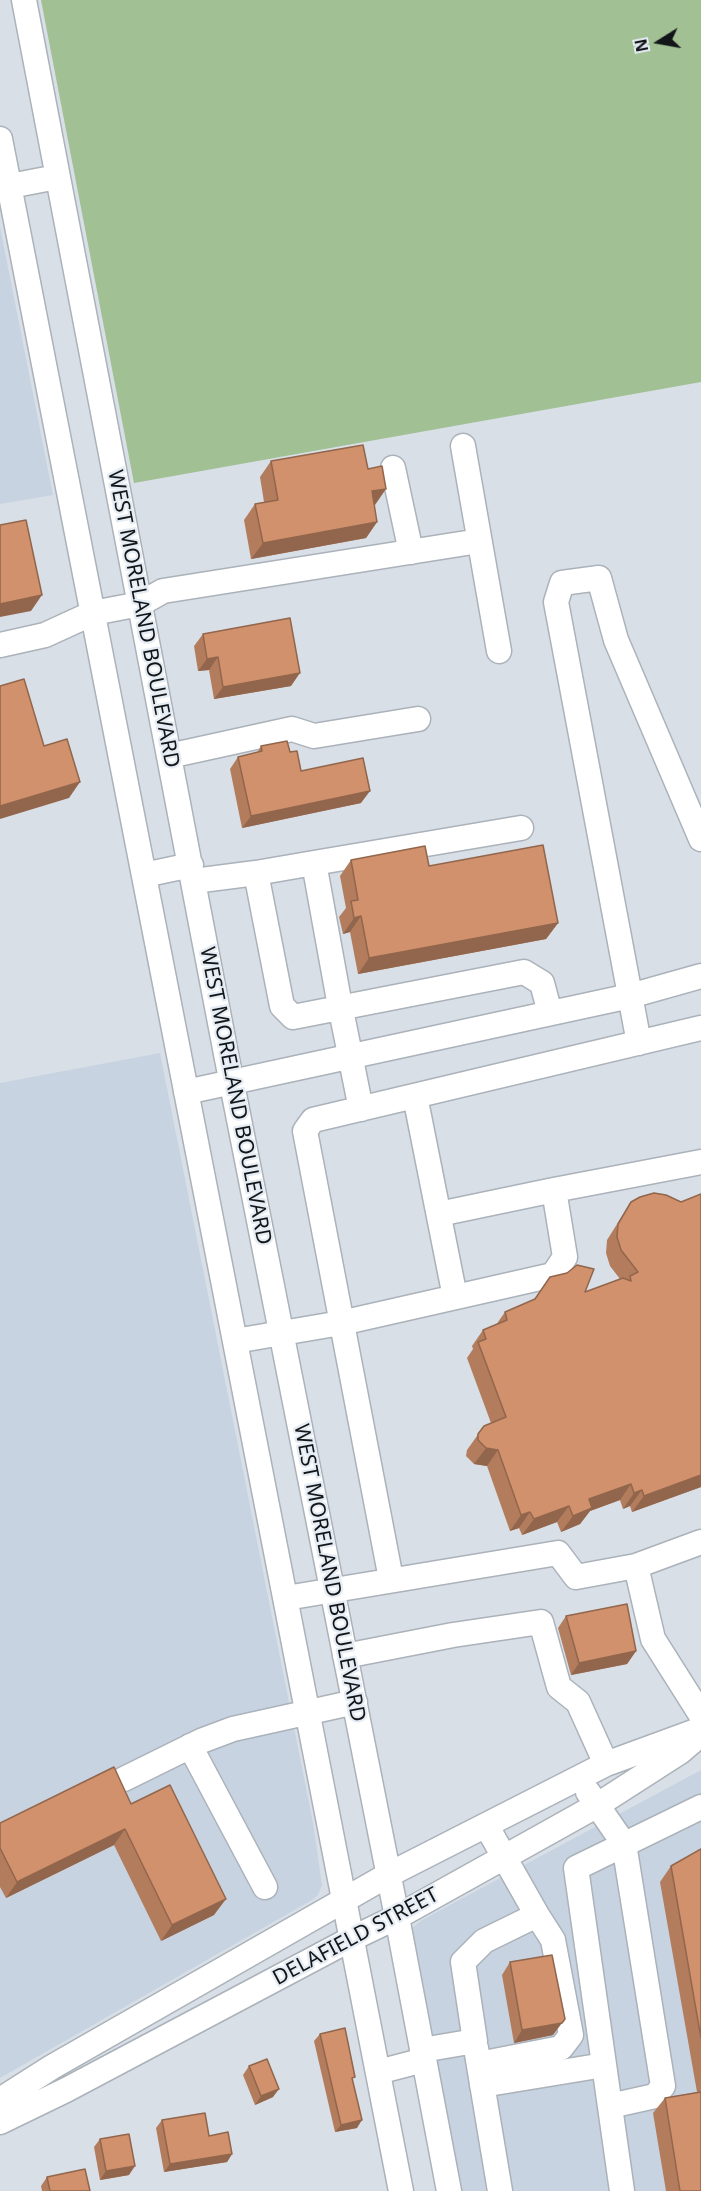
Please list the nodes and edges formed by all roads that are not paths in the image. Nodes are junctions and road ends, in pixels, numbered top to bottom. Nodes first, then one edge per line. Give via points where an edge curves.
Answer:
1 (24, 0) edge
2 (0, 139) edge
3 (57, 177) junction
4 (9, 186) junction
5 (463, 446) dead end
6 (393, 468) dead end
7 (479, 541) junction
8 (411, 552) junction
9 (140, 603) junction
10 (93, 613) junction
11 (0, 645) edge
12 (499, 651) dead end
13 (418, 719) dead end
14 (170, 756) junction
15 (521, 828) dead end
16 (701, 838) edge
17 (314, 863) junction
18 (192, 873) junction
19 (256, 873) junction
20 (144, 875) junction
21 (701, 976) edge
22 (630, 996) junction
23 (340, 1008) junction
24 (550, 1014) junction
25 (701, 1028) edge
26 (639, 1043) junction
27 (350, 1056) junction
28 (231, 1082) junction
29 (186, 1092) junction
30 (415, 1096) junction
31 (361, 1109) junction
32 (701, 1162) edge
33 (554, 1190) junction
34 (439, 1214) junction
35 (455, 1297) junction
36 (341, 1323) junction
37 (281, 1333) junction
38 (235, 1341) junction
39 (701, 1542) edge
40 (636, 1566) junction
41 (391, 1579) junction
42 (332, 1589) junction
43 (286, 1598) junction
44 (345, 1656) junction
45 (354, 1702) junction
46 (308, 1712) junction
47 (701, 1715) edge
48 (701, 1732) edge
49 (190, 1746) junction
50 (606, 1764) junction
51 (579, 1778) junction
52 (124, 1779) dead end
53 (596, 1806) junction
54 (701, 1807) edge
55 (486, 1825) junction
56 (624, 1844) junction
57 (506, 1857) junction
58 (388, 1875) junction
59 (265, 1887) dead end
60 (345, 1901) junction
61 (537, 1915) junction
62 (397, 1917) junction
63 (351, 1939) junction
64 (238, 1961) junction
65 (255, 1990) junction
66 (423, 2055) junction
67 (479, 2063) junction
68 (604, 2065) junction
69 (52, 2067) junction
70 (378, 2072) junction
71 (66, 2090) junction
72 (0, 2100) edge
73 (610, 2106) junction
74 (0, 2122) edge
75 (401, 2191) edge
76 (449, 2191) edge
77 (500, 2191) edge
78 (622, 2191) edge

1 - 3 street, WEST MORELAND BOULEVARD
2 - 4 street
3 - 4 street
3 - 9 street, WEST MORELAND BOULEVARD
4 - 10 street
5 - 7 street
6 - 8 street
7 - 8 street
7 - 12 street
8 - 9 street via 163,591
9 - 10 street
9 - 14 street, WEST MORELAND BOULEVARD
10 - 11 street via 45,635
10 - 20 street
13 - 14 street via 314,736 292,729
14 - 18 street, WEST MORELAND BOULEVARD
15 - 17 street
16 - 22 street via 616,640 599,578 562,583 556,602
17 - 19 street
17 - 23 street
18 - 19 street
18 - 20 street
18 - 28 street, WEST MORELAND BOULEVARD
19 - 23 street via 282,1006 293,1017
20 - 29 street
21 - 22 street
22 - 24 street
22 - 26 street
23 - 24 street via 524,972 542,982
23 - 27 street
24 - 27 street
25 - 26 street
26 - 30 street
27 - 28 street
27 - 31 street
28 - 29 street
28 - 37 street, WEST MORELAND BOULEVARD
29 - 38 street
30 - 31 street
30 - 34 street
31 - 36 street via 313,1120 305,1131
32 - 33 street
33 - 34 street
33 - 35 street via 565,1257 553,1275
34 - 35 street
35 - 36 street
36 - 37 street
36 - 41 street
37 - 38 street
37 - 42 street, WEST MORELAND BOULEVARD
38 - 43 street
39 - 40 street
40 - 41 street via 576,1576 558,1553
40 - 47 street via 653,1639
41 - 42 street
42 - 43 street
42 - 44 street, WEST MORELAND BOULEVARD
43 - 46 street
44 - 45 street, WEST MORELAND BOULEVARD
44 - 50 street via 541,1622 559,1687 578,1701
45 - 46 street
45 - 58 street, WEST MORELAND BOULEVARD
46 - 49 street via 233,1729
46 - 60 street
48 - 50 street, DELAFIELD STREET
48 - 53 street, DELAFIELD STREET via 680,1752
49 - 52 street
49 - 59 street
50 - 51 street, DELAFIELD STREET
51 - 53 street
51 - 55 street, DELAFIELD STREET
53 - 56 street
53 - 57 street, DELAFIELD STREET
54 - 56 street
55 - 57 street
55 - 58 street, DELAFIELD STREET
56 - 68 street via 576,1868
56 - 73 street via 663,2086 655,2096
57 - 61 street
57 - 62 street, DELAFIELD STREET
58 - 60 street, DELAFIELD STREET
58 - 62 street, WEST MORELAND BOULEVARD
60 - 63 street
60 - 64 street, DELAFIELD STREET
61 - 67 street via 484,1941 463,1962
61 - 67 street via 553,1940 571,2035 561,2048
62 - 63 street, DELAFIELD STREET
62 - 66 street, WEST MORELAND BOULEVARD
63 - 65 street, DELAFIELD STREET
63 - 70 street
64 - 65 street
64 - 69 street, DELAFIELD STREET
65 - 71 street, DELAFIELD STREET
66 - 67 street
66 - 70 street
66 - 76 street, WEST MORELAND BOULEVARD
67 - 68 street
67 - 77 street
68 - 73 street
69 - 71 street
69 - 72 street, DELAFIELD STREET
70 - 75 street
71 - 74 street, DELAFIELD STREET
73 - 78 street

